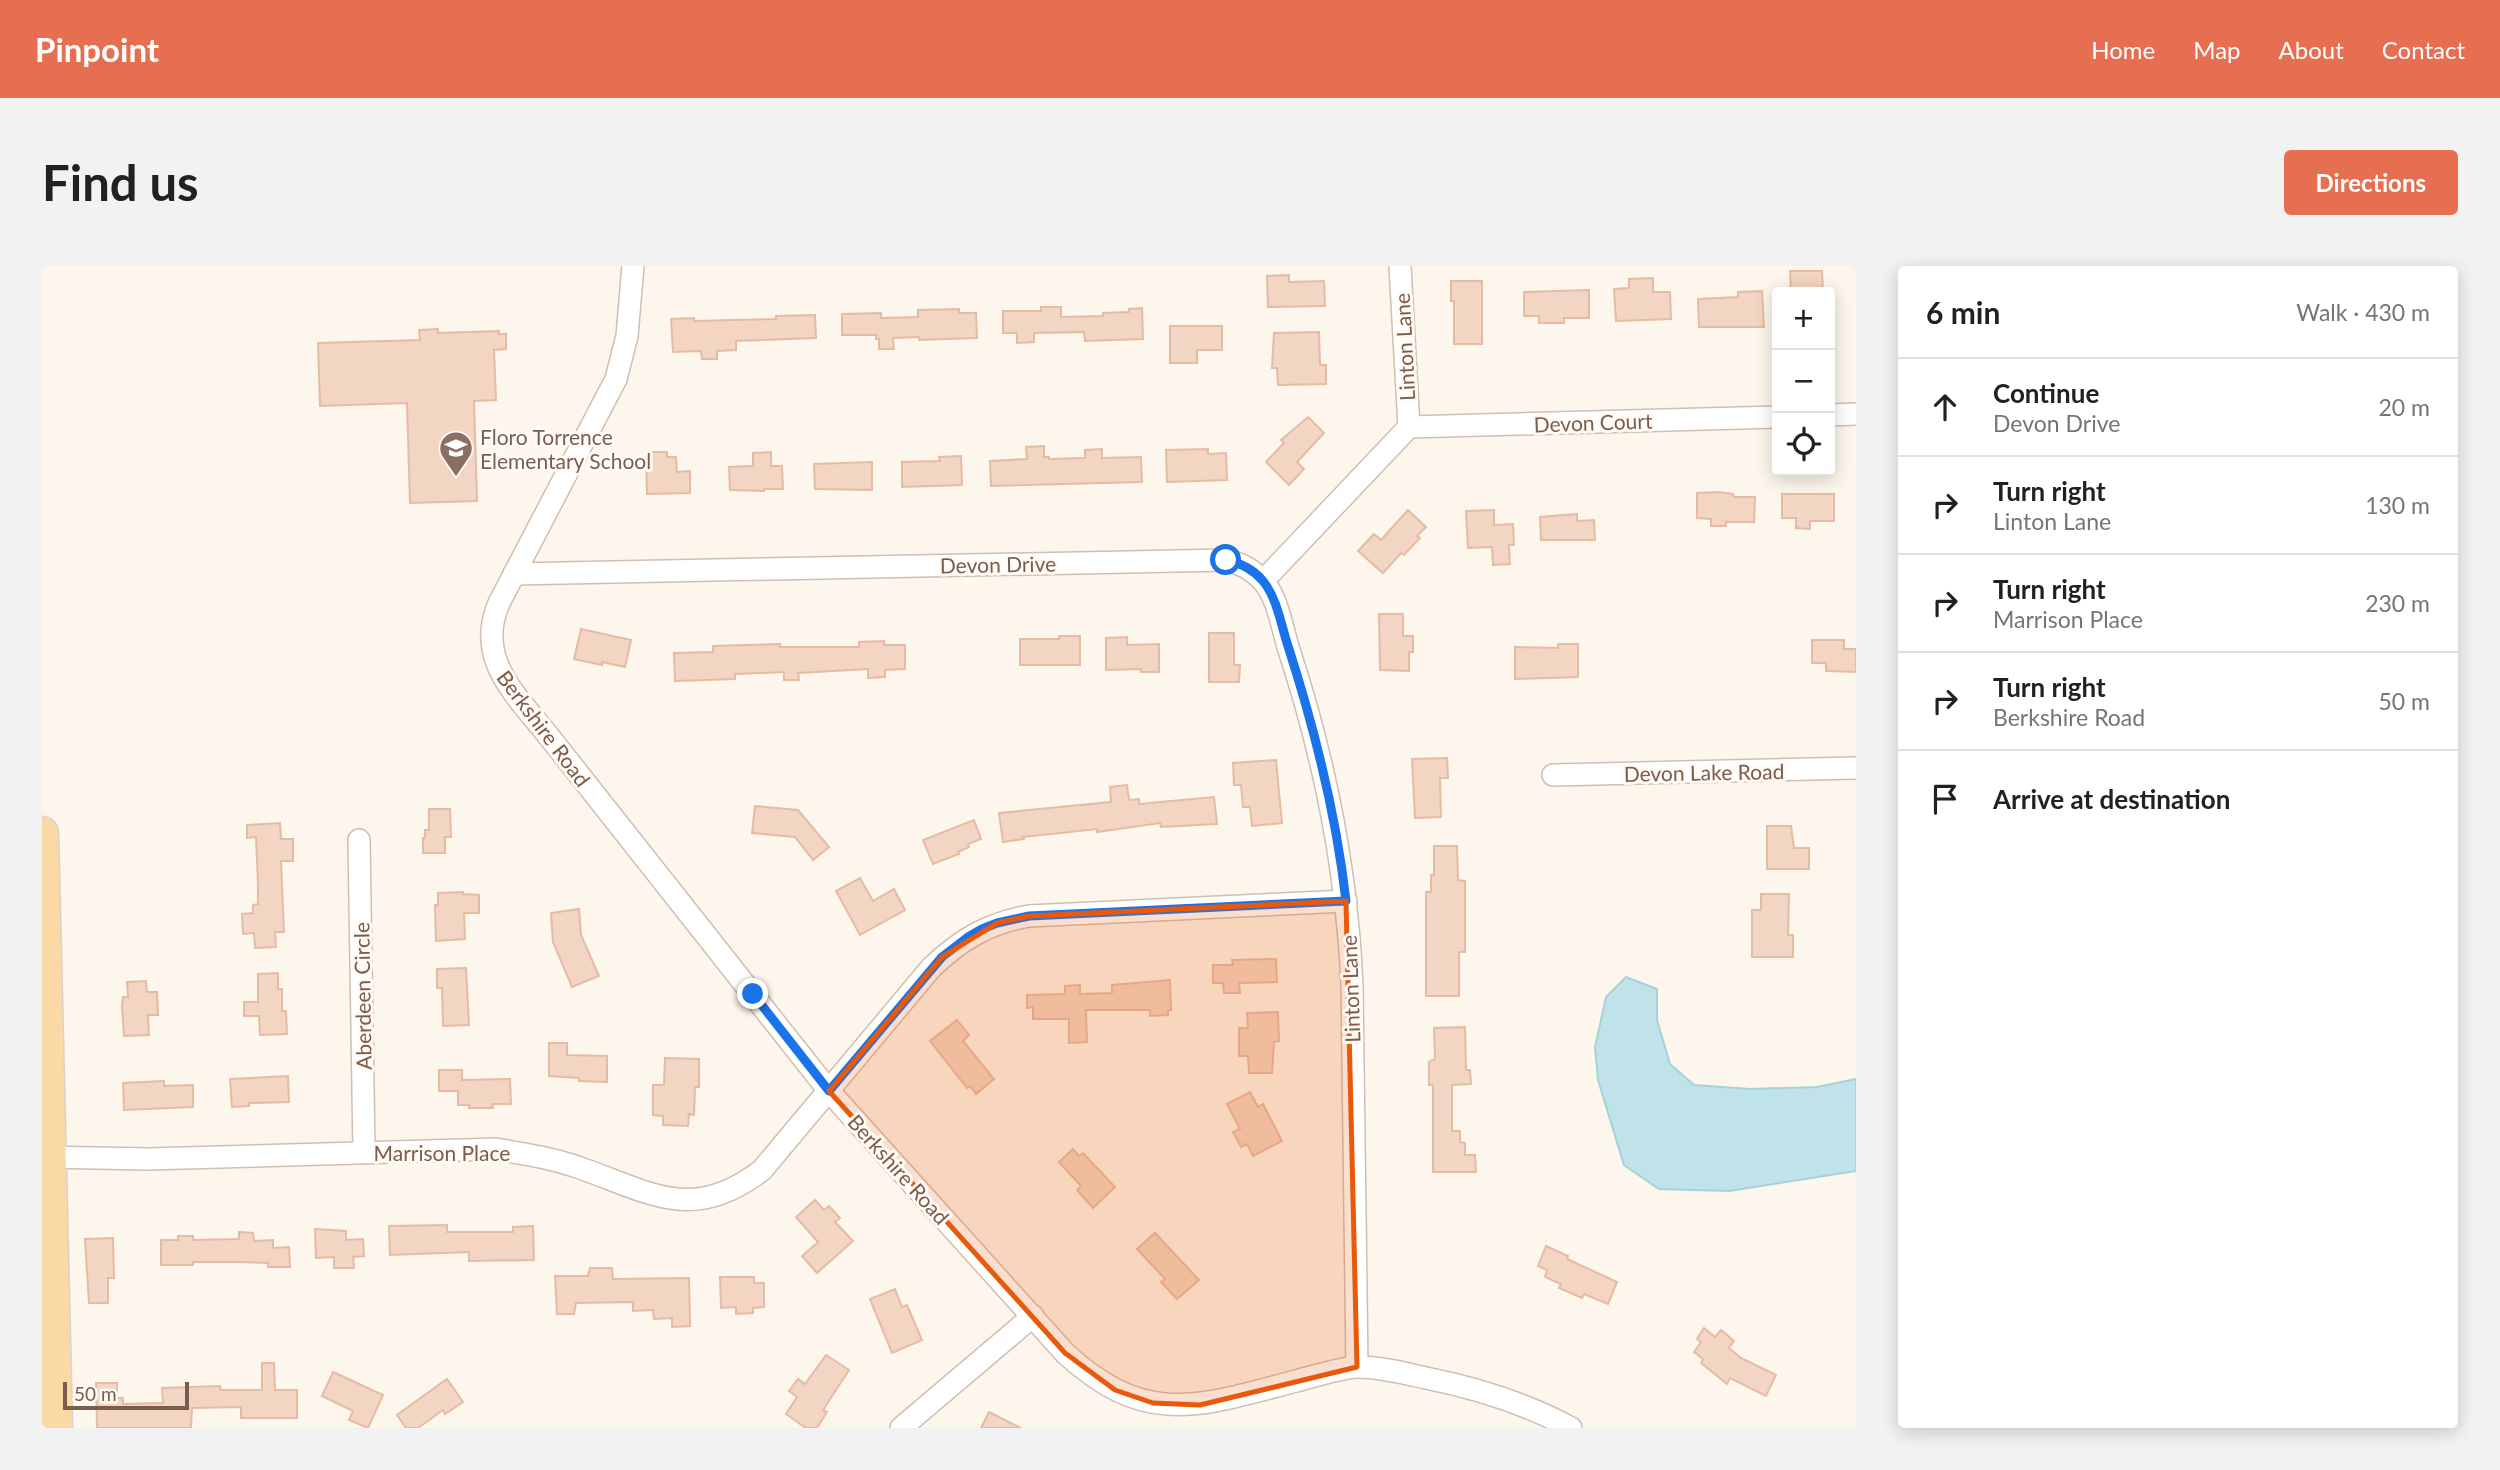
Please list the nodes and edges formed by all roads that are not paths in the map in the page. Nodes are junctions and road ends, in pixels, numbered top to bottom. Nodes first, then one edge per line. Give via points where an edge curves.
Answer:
1 (633, 266) edge
2 (1400, 266) edge
3 (1835, 415) edge
4 (1856, 415) edge
5 (1772, 417) edge
6 (1409, 427) junction
7 (514, 574) junction
8 (1263, 581) junction
9 (1856, 768) edge
10 (1553, 775) dead end
11 (42, 833) edge
12 (359, 839) dead end
13 (1346, 901) junction
14 (829, 1091) junction
15 (364, 1153) junction
16 (46, 1157) edge
17 (1033, 1316) junction
18 (1357, 1367) junction
19 (56, 1428) edge
20 (901, 1428) edge
21 (1571, 1428) edge

1 - 7 street, Berkshire Road via 627,336 616,379
2 - 6 street, Linton Lane
3 - 4 street
5 - 6 street, Devon Court
6 - 8 street
7 - 8 street, Devon Drive via 1226,560
7 - 14 street, Berkshire Road via 492,625 492,651 506,681
8 - 13 street, Linton Lane via 1318,744
9 - 10 street, Devon Lake Road
11 - 16 main road
12 - 15 street, Aberdeen Circle
13 - 14 street, Marrison Place via 1029,916 997,923 942,957
13 - 18 street, Linton Lane via 1352,999
14 - 15 street, Marrison Place via 751,1179 722,1193 691,1199 652,1196 520,1152
14 - 17 street, Berkshire Road
15 - 16 street, Marrison Place
16 - 19 main road
17 - 18 street, Berkshire Road via 1065,1353 1101,1383 1153,1403 1223,1401
17 - 20 street
18 - 21 street, Berkshire Road via 1466,1386

